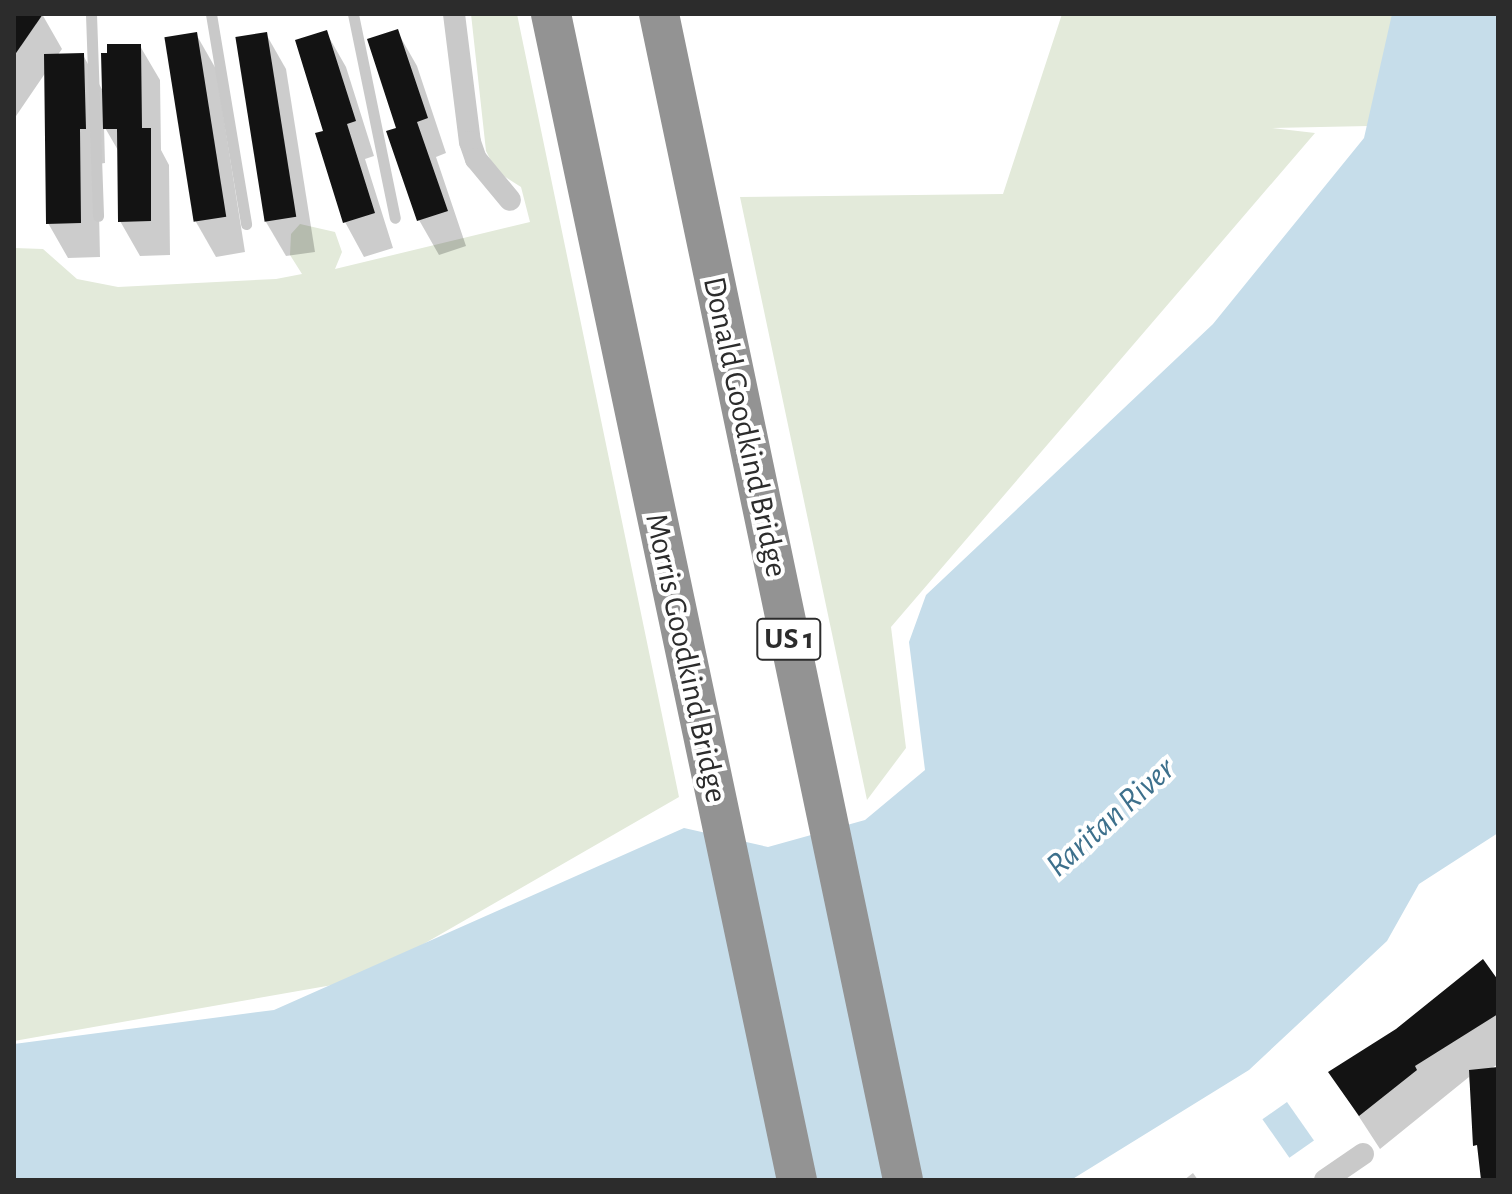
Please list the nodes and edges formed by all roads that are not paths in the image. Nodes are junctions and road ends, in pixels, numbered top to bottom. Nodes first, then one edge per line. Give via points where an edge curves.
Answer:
1 (91, 14) edge
2 (211, 14) edge
3 (353, 14) edge
4 (454, 14) edge
5 (551, 14) edge
6 (659, 14) edge
7 (510, 200) dead end
8 (98, 216) dead end
9 (395, 218) dead end
10 (246, 224) dead end
11 (1363, 1154) dead end
12 (797, 1180) edge
13 (903, 1180) edge
14 (1325, 1180) edge

1 - 8 lane
2 - 10 lane
3 - 9 lane
4 - 7 street via 470,142 476,159
5 - 12 highway, Morris Goodkind Bridge
6 - 13 highway, Donald Goodkind Bridge / US 1
11 - 14 street

